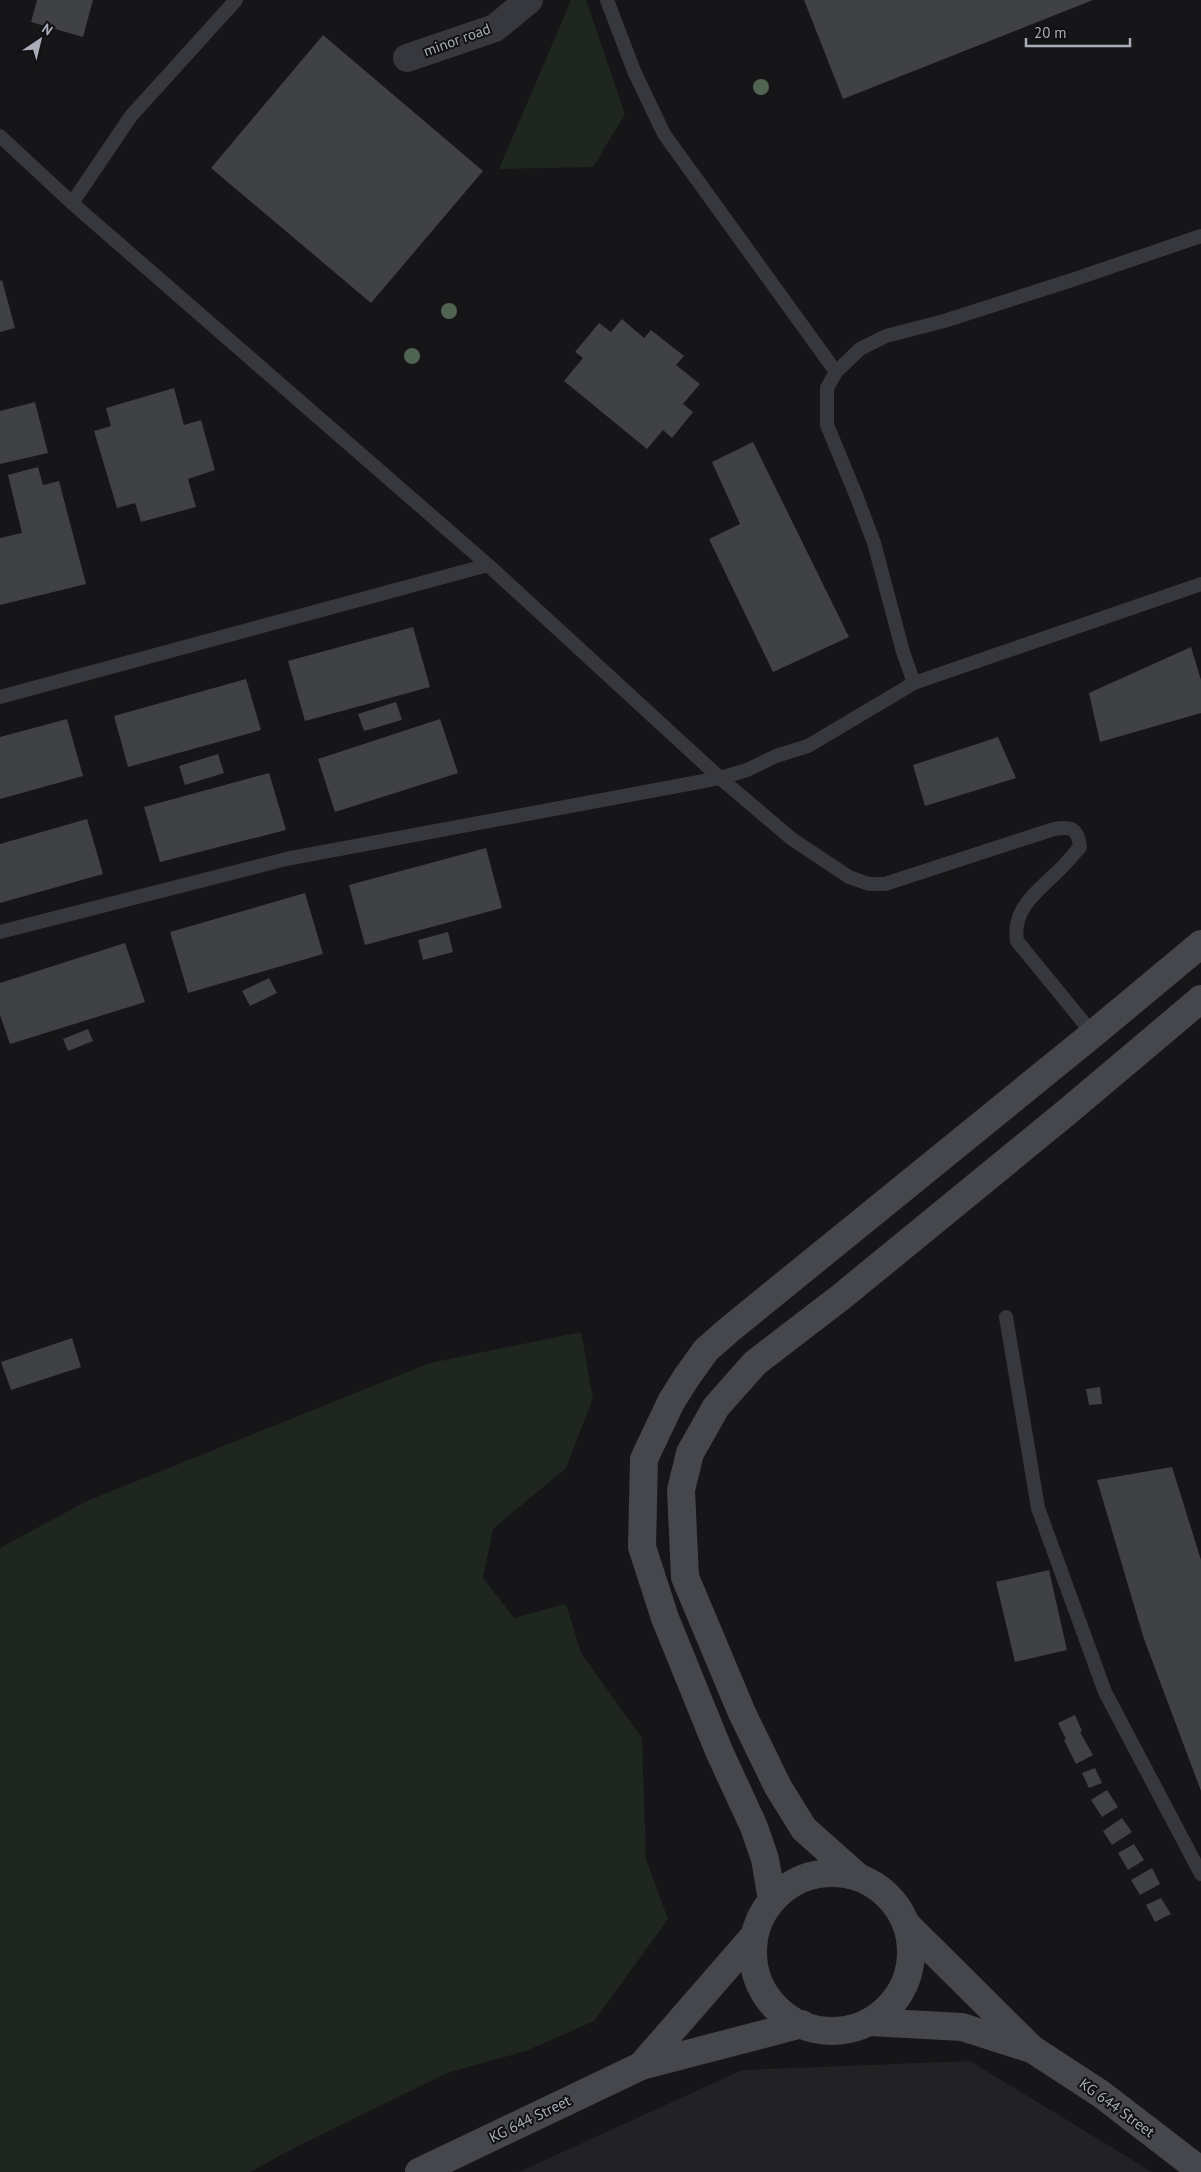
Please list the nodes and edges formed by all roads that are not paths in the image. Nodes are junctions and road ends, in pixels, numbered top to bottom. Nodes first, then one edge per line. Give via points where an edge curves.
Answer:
1 (236, 0) edge
2 (529, 0) edge
3 (607, 0) edge
4 (407, 58) dead end
5 (0, 136) edge
6 (72, 203) junction
7 (1201, 236) edge
8 (836, 372) junction
9 (488, 565) junction
10 (1201, 584) edge
11 (914, 683) junction
12 (0, 697) edge
13 (720, 778) junction
14 (0, 932) edge
15 (1201, 944) edge
16 (1201, 999) edge
17 (1094, 1034) junction
18 (1006, 1317) dead end
19 (643, 1484) junction
20 (681, 1490) junction
21 (1201, 1874) edge
22 (858, 1877) junction
23 (772, 1900) junction
24 (906, 1924) junction
25 (754, 1936) junction
26 (870, 2022) junction
27 (802, 2024) junction
28 (1032, 2049) junction
29 (641, 2066) junction
30 (1201, 2171) edge
31 (419, 2172) edge

1 - 6 lane via 132,116
2 - 4 street, minor road via 495,28
3 - 8 lane via 634,71 664,134
5 - 6 lane
6 - 9 lane
7 - 8 lane via 944,321 886,336 860,350
8 - 11 lane via 827,388 826,425 874,543
9 - 12 lane
9 - 13 lane
10 - 11 lane
11 - 13 lane via 808,746
13 - 14 lane via 286,860
13 - 17 lane via 792,839 849,877 869,884 885,884 1054,829 1065,827 1075,830 1080,847 1030,897 1017,919 1015,930 1017,941
15 - 17 main road
16 - 20 main road via 841,1297 755,1363 716,1408 690,1453
17 - 19 main road via 706,1350 671,1402 644,1459
18 - 21 lane via 1038,1508 1105,1692
19 - 20 main road
19 - 23 main road via 642,1547 665,1618 754,1827 765,1859
20 - 22 main road via 685,1577 742,1713 778,1788 804,1829
22 - 23 main road via 834,1873 811,1875 790,1885
22 - 24 main road via 887,1895
23 - 25 main road
24 - 26 main road via 911,1946 909,1969 902,1990 888,2008
24 - 28 main road, KG 644 Street
25 - 27 main road via 753,1958 758,1978 773,2003
25 - 29 main road, KG 644 Street
26 - 27 main road via 836,2030
26 - 28 main road, KG 644 Street via 962,2027
27 - 29 main road, KG 644 Street
28 - 30 main road, KG 644 Street via 1101,2094
29 - 31 main road, KG 644 Street

